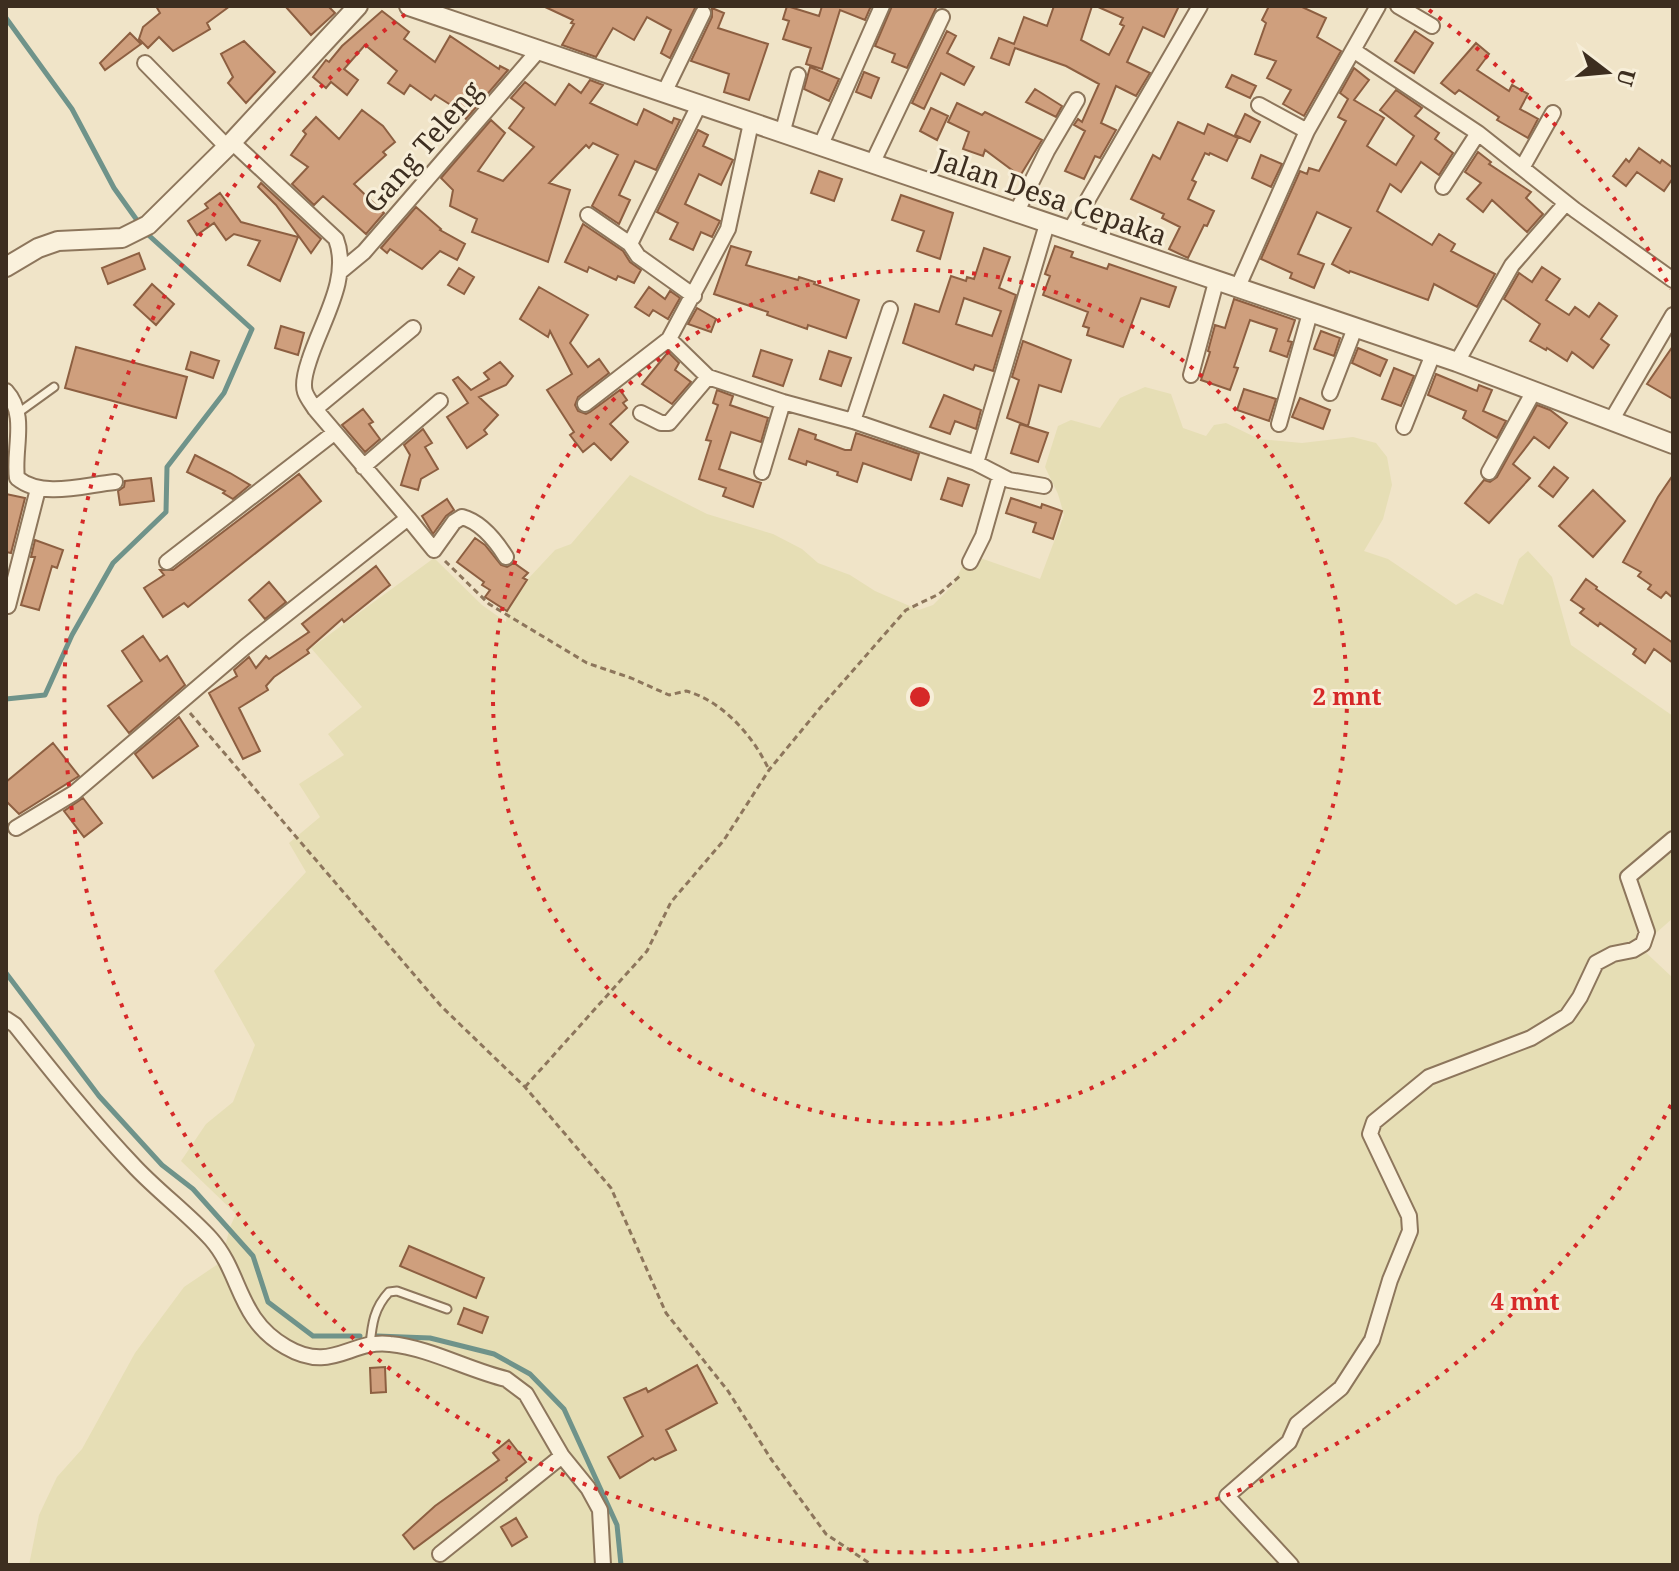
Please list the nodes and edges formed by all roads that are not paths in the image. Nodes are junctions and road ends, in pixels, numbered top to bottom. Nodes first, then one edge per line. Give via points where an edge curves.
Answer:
1 (358, 6) edge
2 (882, 6) edge
3 (1200, 6) edge
4 (1378, 6) edge
5 (1398, 6) edge
6 (419, 8) edge
7 (703, 13) dead end
8 (942, 17) dead end
9 (1432, 26) dead end
10 (1353, 50) junction
11 (538, 51) junction
12 (145, 63) dead end
13 (798, 75) dead end
14 (664, 93) junction
15 (1077, 100) dead end
16 (699, 105) junction
17 (1259, 105) dead end
18 (1553, 113) dead end
19 (751, 123) junction
20 (1307, 131) junction
21 (1478, 133) junction
22 (782, 134) junction
23 (230, 145) junction
24 (820, 147) junction
25 (872, 164) junction
26 (1522, 168) junction
27 (1443, 187) dead end
28 (1566, 203) junction
29 (1016, 213) junction
30 (588, 215) dead end
31 (1047, 224) junction
32 (1069, 232) junction
33 (630, 244) junction
34 (6, 267) edge
35 (341, 271) junction
36 (1673, 280) edge
37 (1216, 282) junction
38 (1237, 289) junction
39 (694, 296) junction
40 (890, 309) dead end
41 (1310, 313) junction
42 (1673, 315) edge
43 (413, 328) dead end
44 (1355, 328) junction
45 (669, 339) junction
46 (1433, 354) junction
47 (1457, 362) junction
48 (1191, 375) dead end
49 (708, 377) junction
50 (54, 387) dead end
51 (6, 391) edge
52 (1534, 391) junction
53 (1330, 393) dead end
54 (440, 401) dead end
55 (783, 402) junction
56 (585, 404) dead end
57 (315, 409) junction
58 (18, 413) junction
59 (641, 413) dead end
60 (853, 421) junction
61 (1611, 421) junction
62 (1279, 424) dead end
63 (1404, 427) dead end
64 (334, 433) junction
65 (1673, 444) edge
66 (976, 463) junction
67 (363, 467) junction
68 (762, 472) dead end
69 (1489, 472) dead end
70 (1000, 476) junction
71 (115, 482) dead end
72 (1044, 486) dead end
73 (38, 489) junction
74 (408, 518) junction
75 (506, 557) dead end
76 (167, 562) dead end
77 (970, 562) road end
78 (8, 606) edge
79 (16, 828) dead end
80 (1673, 839) edge
81 (6, 1019) edge
82 (447, 1309) dead end
83 (370, 1345) junction
84 (562, 1456) junction
85 (440, 1554) dead end
86 (603, 1565) edge
87 (1291, 1565) edge

1 - 23 street
2 - 24 street
3 - 32 street
4 - 10 street
5 - 9 street
6 - 11 street, Jalan Desa Cepaka
7 - 14 street
8 - 25 street
10 - 20 street
10 - 21 street
11 - 14 street, Jalan Desa Cepaka
11 - 35 street, Gang Teleng via 364,252
12 - 23 street
13 - 22 street
14 - 16 street, Jalan Desa Cepaka
15 - 29 street
16 - 19 street, Jalan Desa Cepaka
16 - 33 street
17 - 20 street
18 - 26 street
19 - 22 street, Jalan Desa Cepaka
19 - 39 street via 728,229
20 - 38 street
21 - 26 street
21 - 27 street
22 - 24 street, Jalan Desa Cepaka
23 - 34 street via 148,225 122,238 58,241
23 - 35 street via 336,239
24 - 25 street, Jalan Desa Cepaka
25 - 29 street, Jalan Desa Cepaka
26 - 28 street
28 - 36 street
28 - 47 street via 1512,265
29 - 31 street, Jalan Desa Cepaka
30 - 33 street
31 - 32 street, Jalan Desa Cepaka
31 - 66 street
32 - 37 street, Jalan Desa Cepaka
33 - 39 street via 638,256
35 - 57 street via 305,375 305,392
37 - 38 street, Jalan Desa Cepaka
37 - 48 street
38 - 41 street, Jalan Desa Cepaka
39 - 45 street
40 - 60 street
41 - 44 street, Jalan Desa Cepaka
41 - 62 street
42 - 61 street
43 - 57 street
44 - 46 street, Jalan Desa Cepaka
44 - 53 street
45 - 49 street
45 - 56 street
46 - 47 street, Jalan Desa Cepaka
46 - 63 street
47 - 52 street, Jalan Desa Cepaka
49 - 55 street
49 - 59 street via 669,423
50 - 58 lane
51 - 58 street
52 - 61 street, Jalan Desa Cepaka
52 - 69 street
54 - 67 street
55 - 60 street
55 - 68 street
57 - 64 street
58 - 73 street via 17,478
60 - 66 street
61 - 65 street, Jalan Desa Cepaka
64 - 67 street
64 - 76 street
66 - 70 street
67 - 74 street
70 - 72 street
70 - 77 street
71 - 73 street
73 - 78 street
74 - 75 street via 434,550 462,517 486,532
74 - 79 street via 245,647 74,793
80 - 87 street via 1628,877 1647,932 1643,944 1596,963 1567,1016 1531,1038 1429,1077 1374,1122 1370,1134 1409,1216 1410,1231 1372,1340 1341,1388 1297,1424 1289,1442 1227,1496
81 - 83 street via 137,1169 212,1240 244,1305 285,1347 320,1358
82 - 83 lane via 389,1292 377,1307
83 - 84 street via 407,1346 513,1382 526,1394
84 - 85 street
84 - 86 street via 600,1510

